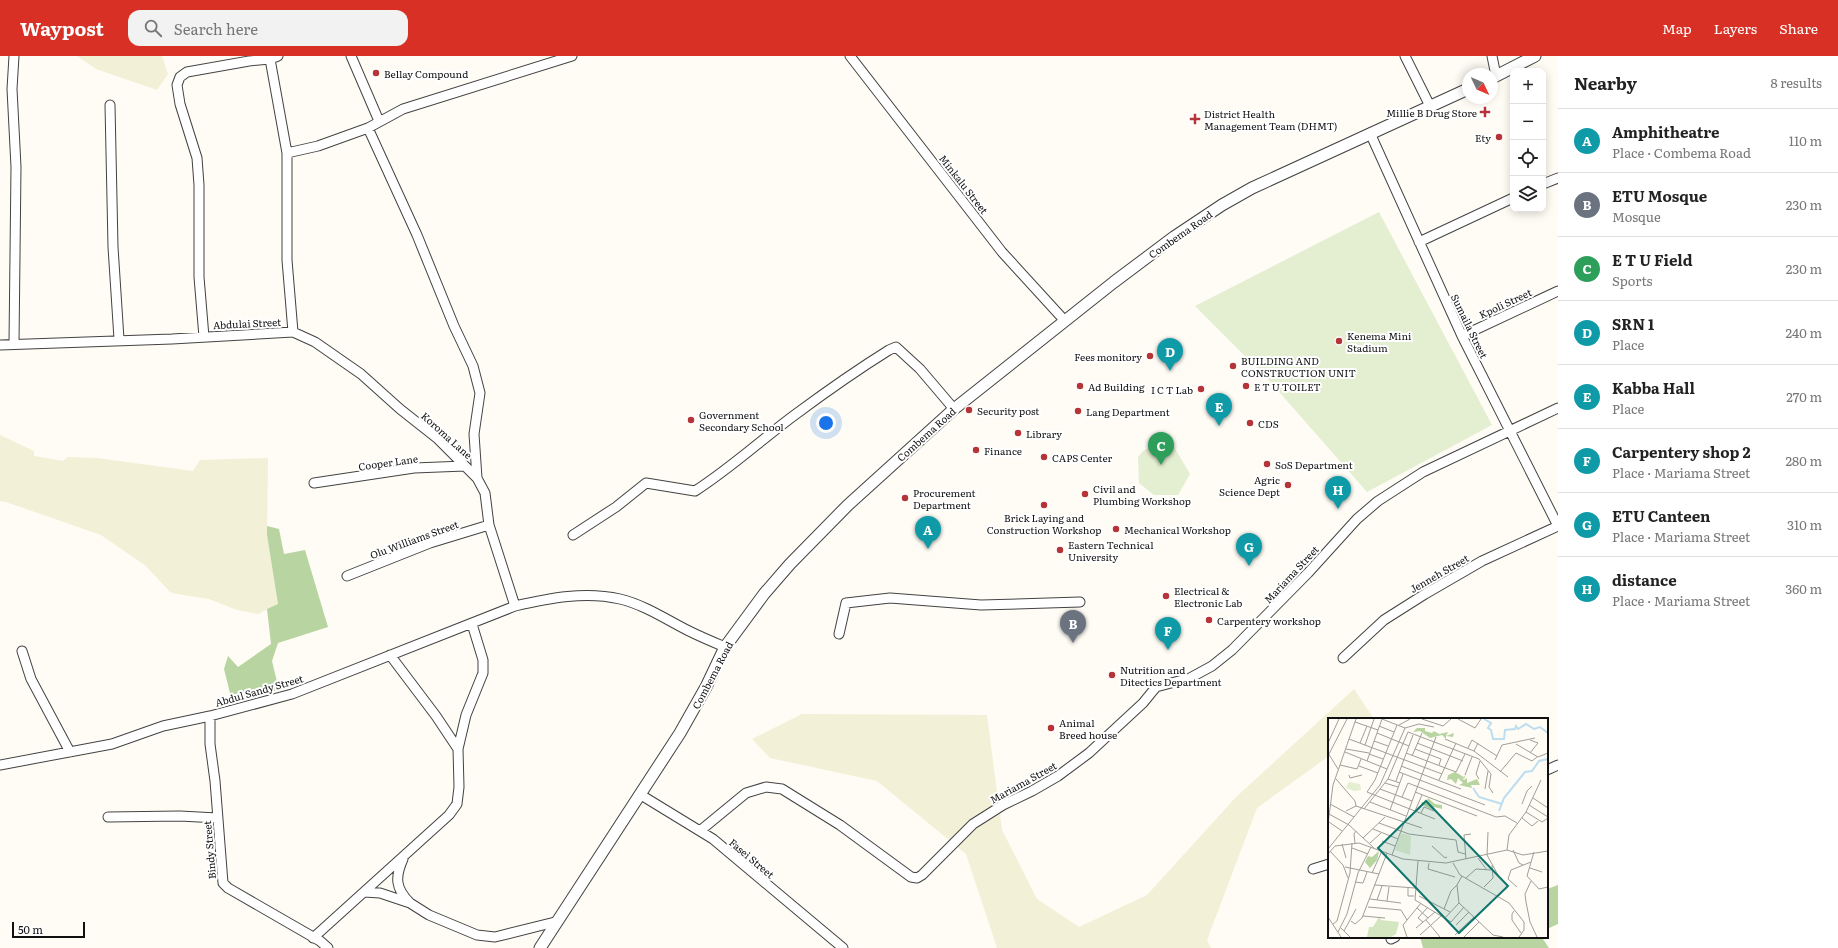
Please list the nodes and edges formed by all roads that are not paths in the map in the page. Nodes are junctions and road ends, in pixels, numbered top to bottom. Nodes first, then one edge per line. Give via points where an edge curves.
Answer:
1 (14, 56) edge
2 (351, 56) edge
3 (572, 56) edge
4 (850, 56) edge
5 (1405, 56) edge
6 (1492, 56) edge
7 (1536, 56) edge
8 (274, 58) edge
9 (1493, 68) edge
10 (1498, 75) edge
11 (1462, 91) edge
12 (110, 105) dead end
13 (1430, 106) junction
14 (379, 121) junction
15 (368, 128) junction
16 (1370, 133) junction
17 (287, 153) junction
18 (1558, 178) edge
19 (1546, 183) edge
20 (1510, 199) edge
21 (1419, 242) junction
22 (1558, 291) edge
23 (1065, 321) junction
24 (293, 332) junction
25 (1462, 336) junction
26 (204, 337) junction
27 (119, 340) junction
28 (14, 343) junction
29 (0, 345) edge
30 (1558, 408) edge
31 (954, 409) junction
32 (1510, 429) junction
33 (465, 466) junction
34 (477, 478) junction
35 (314, 483) dead end
36 (489, 525) junction
37 (1558, 526) edge
38 (572, 535) dead end
39 (347, 576) dead end
40 (1080, 602) dead end
41 (515, 606) junction
42 (472, 624) junction
43 (839, 634) dead end
44 (725, 647) junction
45 (22, 651) dead end
46 (390, 655) junction
47 (1344, 658) dead end
48 (210, 716) junction
49 (458, 749) junction
50 (70, 752) junction
51 (0, 765) edge
52 (1558, 765) edge
53 (1548, 770) edge
54 (641, 795) junction
55 (108, 817) dead end
56 (217, 818) junction
57 (701, 830) junction
58 (403, 857) junction
59 (1328, 864) edge
60 (1314, 869) dead end
61 (364, 892) junction
62 (410, 903) junction
63 (555, 922) junction
64 (313, 938) junction
65 (328, 948) edge
66 (540, 948) edge
67 (843, 948) edge

1 - 28 street
2 - 14 street
3 - 14 street via 403,109
4 - 23 street, Minkalu Street via 1002,252
5 - 13 street
6 - 9 street
7 - 10 street
8 - 17 street, Abdulai Street
8 - 26 street via 186,72 180,77 177,85 180,104 197,158 199,277
11 - 13 street, Combema Road
12 - 27 street
13 - 16 street, Combema Road
14 - 15 street
15 - 17 street via 318,146
15 - 34 street via 473,366 480,393 474,434
16 - 21 street, Sumaila Street
16 - 23 street, Combema Road via 1252,188 1222,205 1174,237
17 - 24 street, Abdulai Street via 287,260
18 - 19 street
20 - 21 street
21 - 25 street, Sumaila Street
22 - 25 street, Kpoli Street
23 - 31 street, Combema Road
24 - 26 street, Abdulai Street
24 - 33 street, Koroma Lane via 315,342 361,374
25 - 32 street, Sumaila Street
26 - 27 street, Abdulai Street
27 - 28 street, Abdulai Street
28 - 29 street, Abdulai Street
30 - 32 street, Mariama Street
31 - 38 street via 920,369 896,347 843,380 695,491 646,483 616,507
31 - 44 street, Combema Road via 848,505 790,564
32 - 37 street, Sumaila Street
32 - 57 street, Mariama Street via 1423,472 1378,501 1356,519 1303,578 1232,650 1196,676 1156,687 1143,703 1089,753 1058,776 973,824 916,878 911,877 840,825 782,789 766,787 746,793
33 - 34 street, Koroma Lane
33 - 35 street, Cooper Lane via 414,468
34 - 36 street, Koroma Lane via 485,493
36 - 39 street, Olu Williams Street via 437,541
36 - 41 street, Koroma Lane
37 - 47 street, Jenneh Street via 1482,561 1425,594 1384,620
40 - 43 street via 981,605 890,598 846,602
41 - 42 street, Abdul Sandy Street
41 - 44 street, Abdul Sandy Street via 570,596 621,599 653,611 690,632
42 - 46 street, Abdul Sandy Street
42 - 49 street via 483,660 483,673 466,715
44 - 54 street, Combema Road via 706,688
45 - 50 street via 31,679
46 - 48 street, Abdul Sandy Street via 292,694
46 - 49 street
48 - 50 street, Abdul Sandy Street via 163,726 112,744
48 - 56 street, Bindy Street
49 - 58 street via 459,787 456,804 449,815
50 - 51 street, Abdul Sandy Street
52 - 53 street
54 - 57 street, Fasei Street
54 - 63 street, Combema Road
55 - 56 street
56 - 64 street, Bindy Street via 224,886
57 - 67 street, Fasei Street
58 - 61 street
58 - 62 street via 398,872 398,884 402,895
59 - 60 street
61 - 62 street via 380,893
61 - 64 street
62 - 63 street via 429,915 477,935 495,937
63 - 66 street, Combema Road
64 - 65 street, Bindy Street

